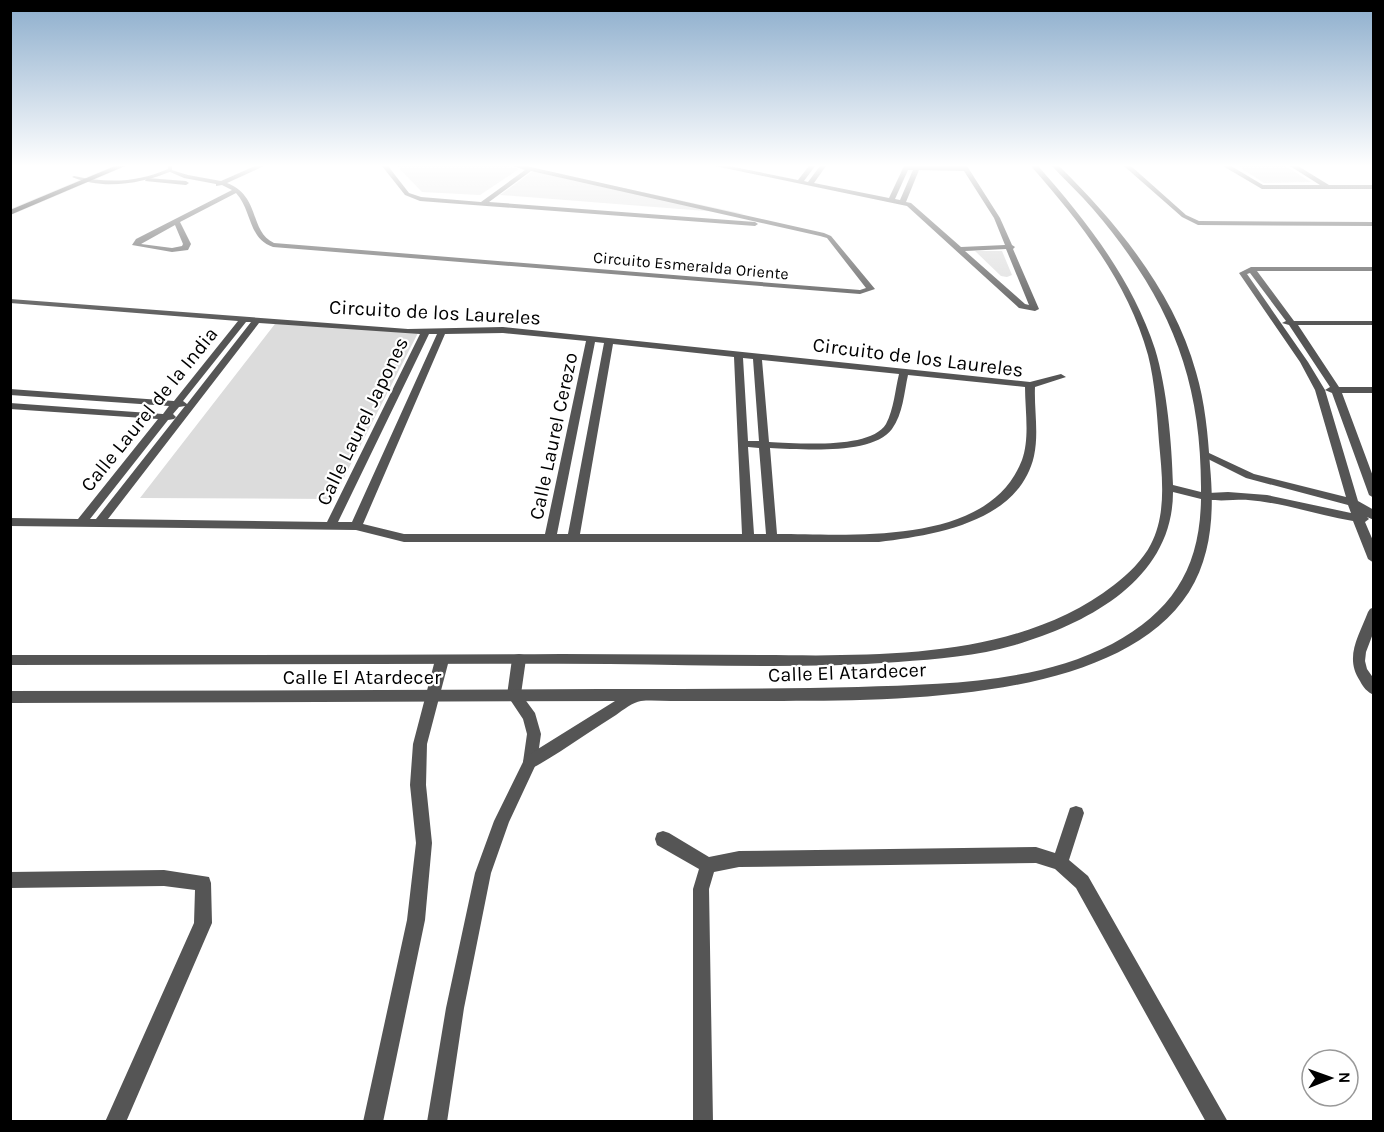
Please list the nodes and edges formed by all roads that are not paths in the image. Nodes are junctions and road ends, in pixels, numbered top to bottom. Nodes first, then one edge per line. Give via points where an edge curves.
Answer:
1 (185, 219) edge
2 (252, 219) edge
3 (669, 219) edge
4 (755, 219) edge
5 (928, 219) edge
6 (997, 219) edge
7 (1080, 219) edge
8 (1100, 219) edge
9 (1192, 219) edge
10 (1200, 219) edge
11 (177, 223) junction
12 (774, 223) junction
13 (1206, 224) junction
14 (1374, 224) edge
15 (1011, 247) junction
16 (961, 249) junction
17 (1251, 269) junction
18 (1374, 269) edge
19 (10, 301) edge
20 (244, 319) junction
21 (257, 320) junction
22 (1278, 323) junction
23 (1292, 323) junction
24 (1374, 323) edge
25 (442, 332) junction
26 (425, 333) junction
27 (591, 340) junction
28 (609, 342) junction
29 (738, 355) junction
30 (758, 357) junction
31 (904, 372) junction
32 (1061, 377) dead end
33 (1030, 385) junction
34 (1320, 390) junction
35 (1336, 390) junction
36 (1374, 390) edge
37 (10, 392) edge
38 (177, 404) junction
39 (192, 405) junction
40 (10, 406) edge
41 (386, 414) junction
42 (405, 414) junction
43 (165, 417) junction
44 (182, 417) junction
45 (573, 424) junction
46 (594, 424) junction
47 (743, 444) junction
48 (765, 444) junction
49 (1205, 455) junction
50 (1346, 473) junction
51 (1370, 473) edge
52 (1168, 487) junction
53 (1374, 495) edge
54 (1208, 497) junction
55 (1354, 503) junction
56 (1358, 519) junction
57 (1374, 519) edge
58 (82, 521) junction
59 (10, 522) edge
60 (100, 522) junction
61 (331, 525) junction
62 (356, 526) junction
63 (748, 538) junction
64 (772, 538) junction
65 (550, 539) junction
66 (573, 539) junction
67 (1374, 559) edge
68 (1374, 612) edge
69 (519, 659) junction
70 (10, 660) edge
71 (442, 660) junction
72 (1374, 689) edge
73 (514, 695) junction
74 (636, 695) junction
75 (431, 696) junction
76 (10, 697) edge
77 (530, 762) junction
78 (1076, 813) dead end
79 (663, 839) dead end
80 (1060, 863) junction
81 (708, 865) junction
82 (10, 880) edge
83 (115, 1122) edge
84 (373, 1122) edge
85 (437, 1122) edge
86 (703, 1122) edge
87 (1218, 1122) edge

1 - 11 street
2 - 12 street, Circuito Esmeralda Oriente via 262,240 273,245 868,292 871,289 826,235
3 - 12 street
4 - 12 street
5 - 16 street
6 - 15 street
7 - 52 street, Calle El Atardecer via 1098,240 1131,300 1151,351
8 - 49 street, Calle El Atardecer via 1163,306 1188,357
9 - 13 street
10 - 13 street
11 - 11 street via 139,242 136,244 172,250 185,248 187,244
13 - 14 street
15 - 16 street
15 - 16 street via 1035,309 1022,306
17 - 18 street
17 - 22 street via 1242,273
17 - 23 street
19 - 20 street, Circuito de los Laureles
20 - 21 street, Circuito de los Laureles
20 - 38 street, Calle Laurel de la India
21 - 26 street, Circuito de los Laureles
21 - 39 street, Calle Laurel de la India
22 - 23 street
22 - 34 street
23 - 24 street
23 - 35 street
25 - 26 street, Circuito de los Laureles
25 - 27 street, Circuito de los Laureles via 503,330
25 - 42 street, Calle Laurel Japones
26 - 41 street, Calle Laurel Japones
27 - 28 street, Circuito de los Laureles
27 - 45 street, Calle Laurel Cerezo
28 - 29 street, Circuito de los Laureles
28 - 46 street, Calle Laurel Cerezo
29 - 30 street, Circuito de los Laureles
29 - 47 street
30 - 31 street, Circuito de los Laureles
30 - 48 street
31 - 33 street, Circuito de los Laureles
31 - 48 street via 892,422 877,437 855,444
32 - 33 street
33 - 64 street, Circuito de los Laureles via 1028,458 1016,482 994,504 958,522 921,533 879,538
34 - 35 street
34 - 50 street
35 - 36 street
35 - 51 street
37 - 38 street
38 - 39 street
38 - 43 street, Calle Laurel de la India
39 - 44 street, Calle Laurel de la India
40 - 43 street
41 - 42 street
41 - 61 street, Calle Laurel Japones
42 - 62 street, Calle Laurel Japones
43 - 44 street
43 - 58 street, Calle Laurel de la India
44 - 60 street, Calle Laurel de la India
45 - 46 street
45 - 65 street, Calle Laurel Cerezo
46 - 66 street, Calle Laurel Cerezo
47 - 48 street
47 - 63 street
48 - 64 street
49 - 54 street, Calle El Atardecer
49 - 55 street via 1250,476
50 - 51 street
50 - 55 street
51 - 53 street
52 - 54 street
52 - 69 street, Calle El Atardecer via 1161,539 1146,562 1099,603 1049,628 1016,639 968,650 826,659
54 - 56 street via 1272,499
54 - 74 street, Calle El Atardecer via 1205,542 1191,580 1148,626 1116,647 1082,662 1002,682 931,689
55 - 56 street
55 - 57 street
56 - 57 street
56 - 67 street
58 - 59 street, Circuito de los Laureles
58 - 60 street, Circuito de los Laureles
60 - 61 street, Circuito de los Laureles
61 - 62 street, Circuito de los Laureles
62 - 65 street, Circuito de los Laureles via 404,538
63 - 64 street, Circuito de los Laureles
63 - 66 street, Circuito de los Laureles
65 - 66 street, Circuito de los Laureles
68 - 72 street via 1356,661 1360,675
69 - 71 street, Calle El Atardecer
69 - 73 street
70 - 71 street, Calle El Atardecer
71 - 75 street
73 - 74 street, Calle El Atardecer
73 - 75 street, Calle El Atardecer
73 - 77 street via 530,717 534,734
74 - 77 street
75 - 76 street, Calle El Atardecer
75 - 84 street via 420,744 418,785 424,843 416,920
77 - 85 street via 483,873
78 - 80 street
79 - 81 street
80 - 81 street via 1036,855 739,859
80 - 87 street via 1082,882
81 - 86 street via 701,889
82 - 83 street via 164,878 204,883 203,923

